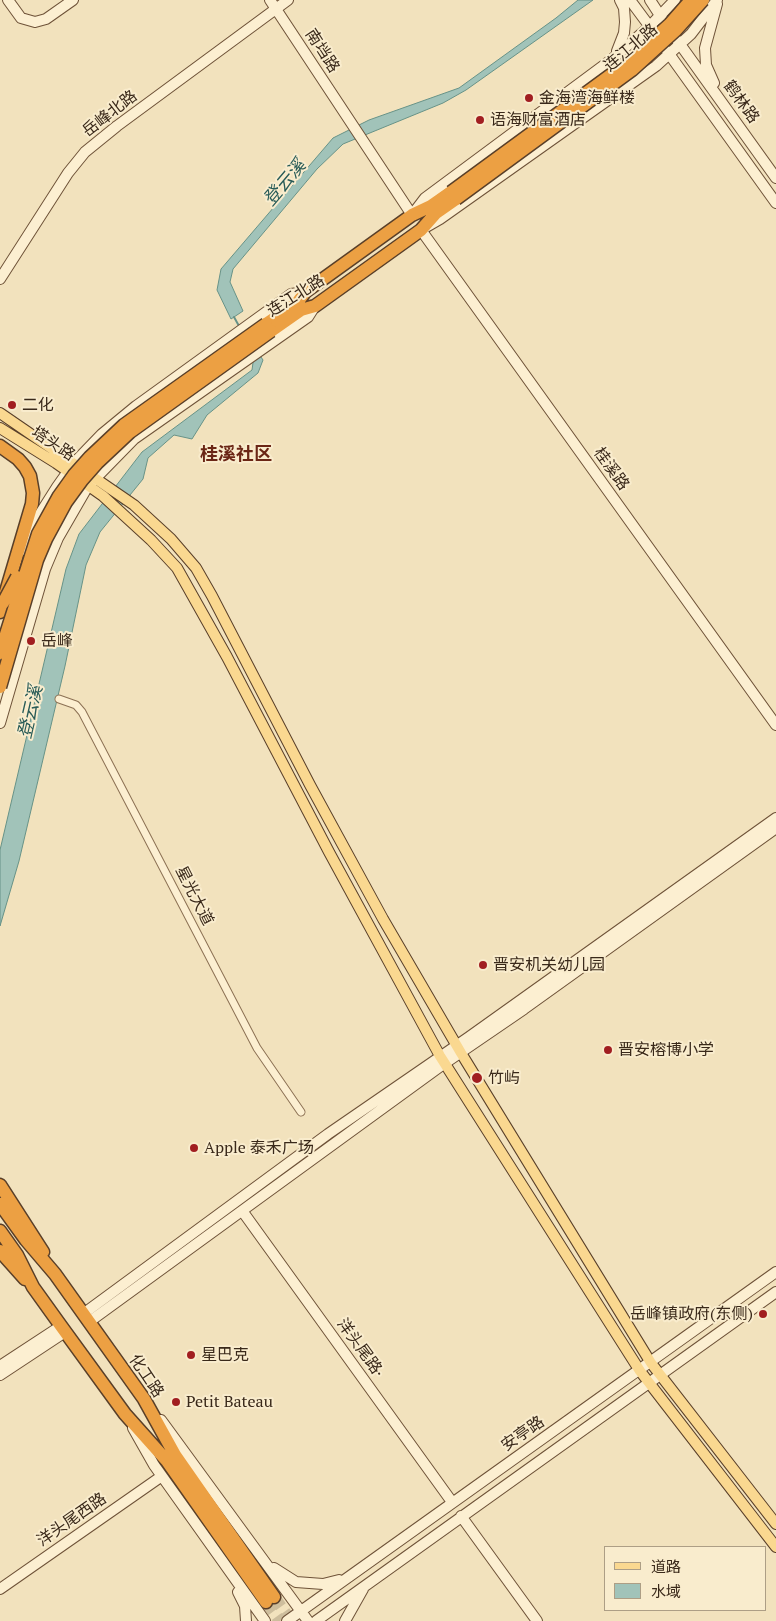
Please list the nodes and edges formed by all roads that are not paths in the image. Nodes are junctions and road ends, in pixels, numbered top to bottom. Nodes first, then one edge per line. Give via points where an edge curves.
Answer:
1 (8, 0) edge
2 (73, 0) edge
3 (288, 0) edge
4 (620, 0) edge
5 (630, 0) edge
6 (650, 0) edge
7 (675, 0) edge
8 (691, 0) edge
9 (703, 0) edge
10 (718, 0) edge
11 (273, 4) edge
12 (660, 16) junction
13 (649, 27) junction
14 (681, 44) junction
15 (670, 55) junction
16 (611, 60) junction
17 (724, 104) junction
18 (776, 178) edge
19 (453, 195) junction
20 (776, 203) edge
21 (412, 215) junction
22 (421, 230) junction
23 (0, 279) edge
24 (305, 292) junction
25 (315, 306) junction
26 (269, 328) junction
27 (0, 413) edge
28 (0, 428) edge
29 (0, 446) edge
30 (71, 468) junction
31 (96, 478) junction
32 (88, 486) junction
33 (30, 556) junction
34 (1, 610) edge
35 (0, 653) edge
36 (0, 687) edge
37 (60, 699) dead end
38 (0, 723) edge
39 (776, 725) edge
40 (776, 818) edge
41 (776, 828) edge
42 (459, 1049) junction
43 (442, 1060) junction
44 (300, 1112) dead end
45 (0, 1185) edge
46 (0, 1204) edge
47 (243, 1212) junction
48 (0, 1231) edge
49 (4, 1257) edge
50 (776, 1272) edge
51 (55, 1274) junction
52 (33, 1287) junction
53 (776, 1292) edge
54 (86, 1318) junction
55 (63, 1329) junction
56 (651, 1363) junction
57 (0, 1366) edge
58 (640, 1372) junction
59 (0, 1375) edge
60 (659, 1375) junction
61 (648, 1383) junction
62 (144, 1399) junction
63 (125, 1414) junction
64 (162, 1476) junction
65 (452, 1502) junction
66 (461, 1516) junction
67 (776, 1524) edge
68 (776, 1547) edge
69 (264, 1560) junction
70 (227, 1568) junction
71 (356, 1572) junction
72 (366, 1585) junction
73 (0, 1590) edge
74 (301, 1611) junction
75 (246, 1621) edge
76 (265, 1621) edge
77 (287, 1621) edge
78 (308, 1621) edge
79 (316, 1621) edge
80 (345, 1621) edge
81 (537, 1621) edge

1 - 2 main road via 21,18 35,22 46,19
3 - 11 main road, 岳峰北路
4 - 16 main road via 625,13 624,33
5 - 13 main road
6 - 12 main road, 鹤林路
7 - 12 main road
8 - 19 highway, 连江北路, bridge via 627,64
9 - 19 highway, 连江北路, bridge via 632,70
10 - 14 main road
10 - 17 main road via 705,43 705,56
11 - 21 main road, 南垱路
11 - 23 main road, 岳峰北路 via 85,152 68,172
12 - 13 main road
12 - 14 main road, 鹤林路
13 - 15 main road
13 - 16 main road
14 - 15 main road
14 - 17 main road, 鹤林路
15 - 20 main road
15 - 22 main road
16 - 21 main road via 425,198
17 - 18 main road, 鹤林路
19 - 21 highway, 连江北路
19 - 22 highway, 连江北路
21 - 24 highway, 连江北路
22 - 25 highway, 连江北路
22 - 39 main road, 桂溪路
24 - 26 highway, 连江北路
24 - 30 main road via 291,294 136,406 102,434
25 - 26 highway, 连江北路
25 - 31 main road via 308,317 139,435
26 - 33 highway, 连江北路, bridge via 124,424 107,440 59,496
26 - 36 highway, 连江北路, bridge via 130,432 82,480 66,502 37,560
27 - 30 main road, 塔头路
28 - 30 main road, 塔头路
29 - 34 highway, bridge via 22,463 30,476 33,493
30 - 31 main road
30 - 32 main road, 塔头路
30 - 34 main road via 33,528
31 - 32 main road
31 - 42 main road via 152,520 202,578 383,919
32 - 38 main road via 61,532 45,568
32 - 43 main road, 塔头路 via 151,540 182,575
33 - 34 highway, bridge
33 - 35 highway, 连江北路, bridge
37 - 44 street, 星光大道 via 76,705 82,712 254,1043
40 - 42 main road
41 - 42 main road
42 - 43 main road
42 - 56 main road
43 - 47 main road
43 - 54 main road via 322,1138
43 - 58 main road, 塔头路
45 - 51 highway via 34,1235
46 - 51 highway, 化工路
47 - 54 main road
47 - 65 main road, 洋头尾路·
48 - 52 highway, 化工路
49 - 52 highway
50 - 56 main road, 安亭路
51 - 54 highway, 化工路
52 - 55 highway, 化工路
53 - 60 main road, 安亭路
54 - 62 highway, 化工路
55 - 57 main road
55 - 59 main road
55 - 63 highway, 化工路
56 - 58 main road, 安亭路
56 - 60 main road
58 - 61 main road, 塔头路
58 - 65 main road, 安亭路
60 - 61 main road, 安亭路
60 - 67 main road
61 - 66 main road, 安亭路
61 - 68 main road, 塔头路
62 - 63 highway, 化工路 via 174,1455 270,1599 167,1461
62 - 69 main road
63 - 64 main road
64 - 70 main road
64 - 73 main road, 洋头尾西路
65 - 71 main road, 安亭路
66 - 72 main road, 安亭路
66 - 81 main road
69 - 71 main road via 282,1575 310,1585 334,1582
69 - 74 main road
70 - 75 main road via 245,1606
70 - 76 main road
71 - 74 main road, 安亭路
72 - 79 main road, 安亭路
72 - 80 main road
74 - 77 main road, 安亭路
74 - 78 main road

